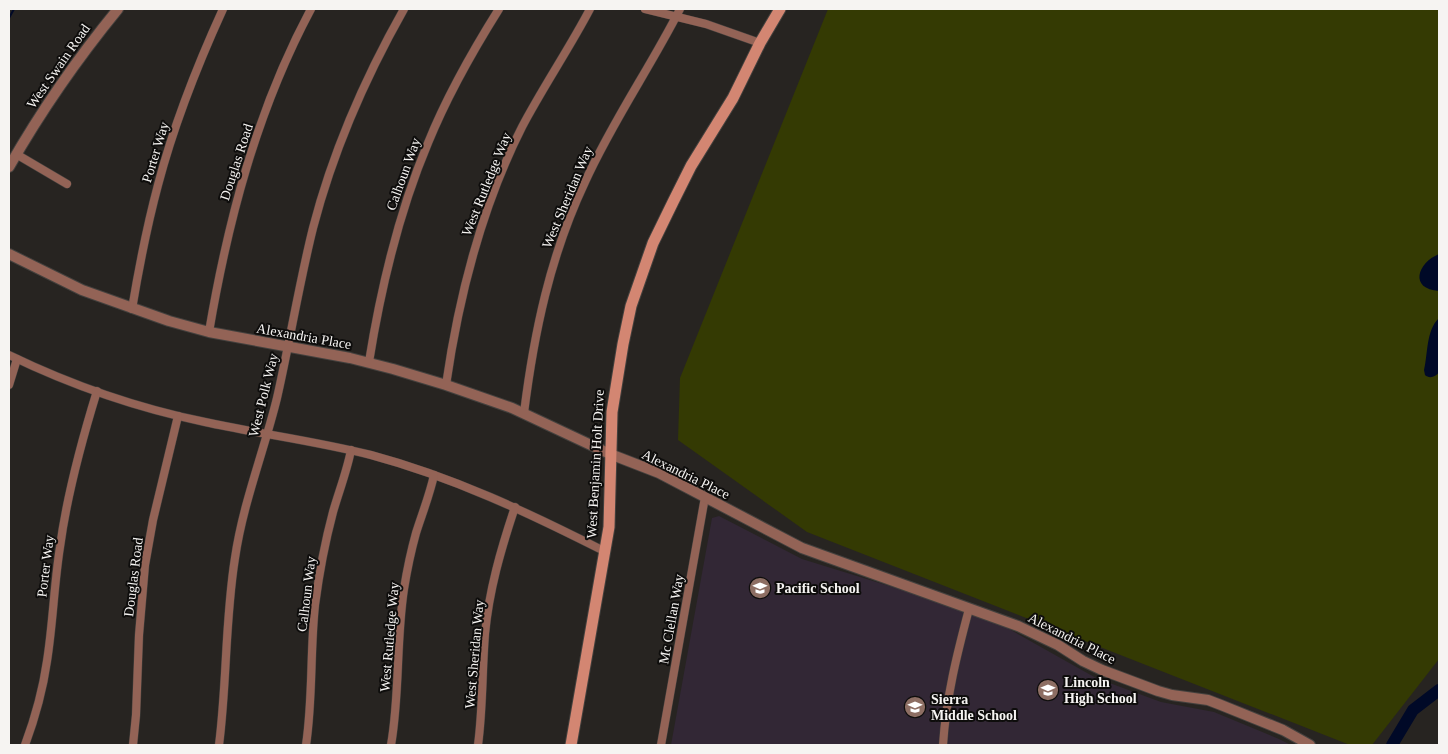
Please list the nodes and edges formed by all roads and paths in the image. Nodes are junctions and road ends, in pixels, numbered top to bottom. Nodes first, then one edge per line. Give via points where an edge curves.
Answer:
1 (118, 9) edge
2 (223, 9) edge
3 (311, 9) edge
4 (404, 9) edge
5 (498, 9) edge
6 (590, 9) edge
7 (645, 9) edge
8 (780, 9) edge
9 (678, 12) edge
10 (760, 43) junction
11 (16, 154) junction
12 (9, 167) edge
13 (67, 184) dead end
14 (9, 254) edge
15 (132, 309) junction
16 (209, 332) junction
17 (289, 346) junction
18 (9, 355) edge
19 (17, 359) junction
20 (369, 362) junction
21 (9, 385) edge
22 (446, 385) junction
23 (97, 391) junction
24 (524, 413) junction
25 (178, 416) junction
26 (267, 433) junction
27 (351, 450) junction
28 (610, 454) junction
29 (434, 474) junction
30 (704, 497) junction
31 (515, 507) junction
32 (604, 551) junction
33 (969, 609) junction
34 (25, 745) edge
35 (133, 745) edge
36 (219, 745) edge
37 (306, 745) edge
38 (391, 745) edge
39 (478, 745) edge
40 (571, 745) edge
41 (661, 745) edge
42 (943, 745) edge
43 (1310, 745) edge

1 - 11 street, West Swain Road via 67,74
2 - 15 street, Porter Way via 189,89 164,164 151,211
3 - 16 street, Douglas Road via 276,83 254,142 224,250
4 - 17 street, West Polk Way via 364,86 339,146 303,270
5 - 20 street, Calhoun Way via 451,93 410,188 388,260
6 - 22 street, West Rutledge Way via 522,128 491,198 456,320
7 - 9 street
8 - 10 main road, West Benjamin Holt Drive
9 - 10 street
9 - 24 street, West Sheridan Way via 605,141 582,186 565,230 536,329
10 - 28 main road, West Benjamin Holt Drive via 691,166 643,269 616,376
11 - 12 street, West Swain Road
11 - 13 street
14 - 15 street, Alexandria Place via 82,290
15 - 16 street, Alexandria Place
16 - 17 street, Alexandria Place
17 - 20 street, Alexandria Place
17 - 26 street, West Polk Way
18 - 19 street
19 - 21 street
19 - 23 street
20 - 22 street, Alexandria Place
22 - 24 street, Alexandria Place
23 - 25 street
23 - 34 street, Porter Way via 66,509 47,662
24 - 28 street, Alexandria Place
25 - 26 street
25 - 35 street, Douglas Road via 145,565
26 - 27 street
26 - 36 street, West Polk Way via 235,556
27 - 29 street
27 - 37 street, Calhoun Way via 319,578
28 - 30 street, Alexandria Place via 660,473
28 - 32 main road, West Benjamin Holt Drive via 610,514
29 - 31 street
29 - 38 street, West Rutledge Way via 404,588
30 - 33 street, Alexandria Place via 802,548
30 - 41 street, Mc Clellan Way
31 - 32 street
31 - 39 street, West Sheridan Way via 502,546 487,613
32 - 40 main road, West Benjamin Holt Drive
33 - 42 street via 949,694
33 - 43 street, Alexandria Place via 1035,634 1102,670 1172,695 1208,700 1283,730

